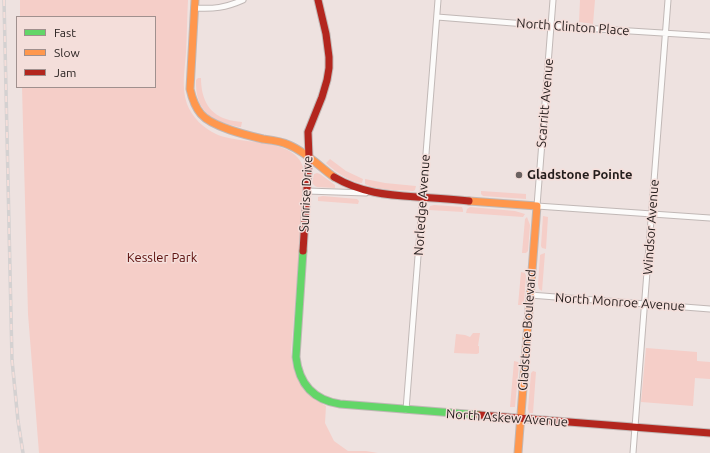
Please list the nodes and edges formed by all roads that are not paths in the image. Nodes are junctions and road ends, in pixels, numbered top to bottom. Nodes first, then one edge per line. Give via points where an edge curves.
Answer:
1 (195, 0) edge
2 (243, 0) edge
3 (318, 0) edge
4 (438, 0) edge
5 (553, 0) edge
6 (668, 0) edge
7 (194, 8) junction
8 (436, 17) junction
9 (551, 26) junction
10 (666, 33) junction
11 (710, 36) edge
12 (309, 157) junction
13 (307, 191) junction
14 (381, 194) junction
15 (422, 197) junction
16 (537, 206) junction
17 (652, 214) junction
18 (710, 218) edge
19 (530, 295) junction
20 (645, 304) junction
21 (710, 309) edge
22 (309, 389) joint
23 (406, 410) junction
24 (520, 419) junction
25 (635, 428) junction
26 (710, 433) edge
27 (518, 453) edge
28 (633, 453) edge

1 - 7 street
2 - 7 street via 222,8
3 - 12 street, Sunrise Drive via 328,37 330,56 325,91 308,132
4 - 8 street, Norledge Avenue
5 - 9 street, Scarritt Avenue
6 - 10 street, Windsor Avenue
7 - 12 street via 190,89 197,109 209,122 222,129 287,144
8 - 9 street, North Clinton Place
8 - 15 street, Norledge Avenue
9 - 10 street, North Clinton Place
9 - 16 street, Scarritt Avenue
10 - 11 street, North Clinton Place
10 - 17 street, Windsor Avenue
12 - 13 street, Sunrise Drive
12 - 14 street via 347,184
13 - 14 street
13 - 22 street, Sunrise Drive via 296,364
14 - 15 street
15 - 16 street
15 - 23 street, Norledge Avenue
16 - 17 street
16 - 19 street, Gladstone Boulevard
17 - 18 street
17 - 20 street, Windsor Avenue
19 - 20 street, North Monroe Avenue
19 - 24 street, Gladstone Boulevard
20 - 21 street, North Monroe Avenue
20 - 25 street, Windsor Avenue
22 - 23 street, North Askew Avenue via 324,400 335,403
23 - 24 street, North Askew Avenue
24 - 25 street, North Askew Avenue
24 - 27 street, Gladstone Boulevard
25 - 26 street, North Askew Avenue
25 - 28 street, Windsor Avenue

